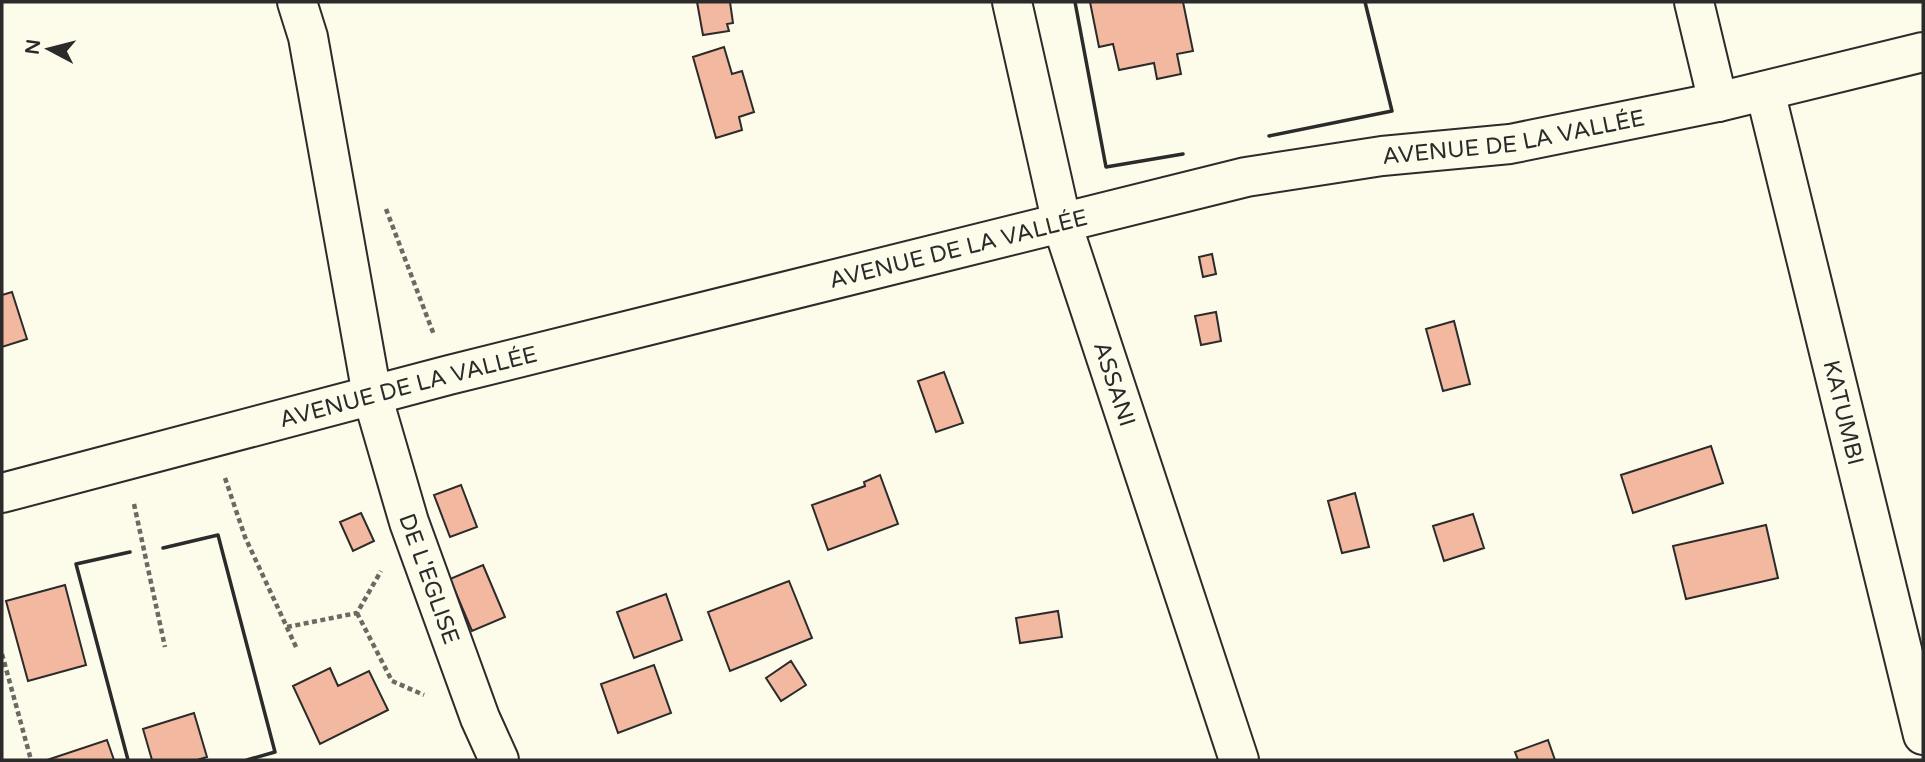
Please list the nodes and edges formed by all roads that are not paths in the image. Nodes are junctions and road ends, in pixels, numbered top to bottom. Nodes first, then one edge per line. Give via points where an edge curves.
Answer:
1 (297, 2) edge
2 (1012, 2) edge
3 (1694, 2) edge
4 (1923, 52) edge
5 (1765, 91) junction
6 (1718, 102) junction
7 (1062, 224) junction
8 (372, 395) junction
9 (2, 493) edge
10 (1923, 735) edge
11 (499, 760) edge
12 (1239, 760) edge

1 - 8 street, DE L'EGLISE via 308,37
2 - 7 street, ASSANI
3 - 6 street
4 - 5 street, AVENUE DE LA VALLÉE
5 - 6 street, AVENUE DE LA VALLÉE
5 - 10 street, KATUMBI
6 - 7 street, AVENUE DE LA VALLÉE via 1510,144 1382,156 1246,177
7 - 8 street, AVENUE DE LA VALLÉE
7 - 12 street, ASSANI
8 - 9 street, AVENUE DE LA VALLÉE
8 - 11 street, DE L'EGLISE via 409,522

